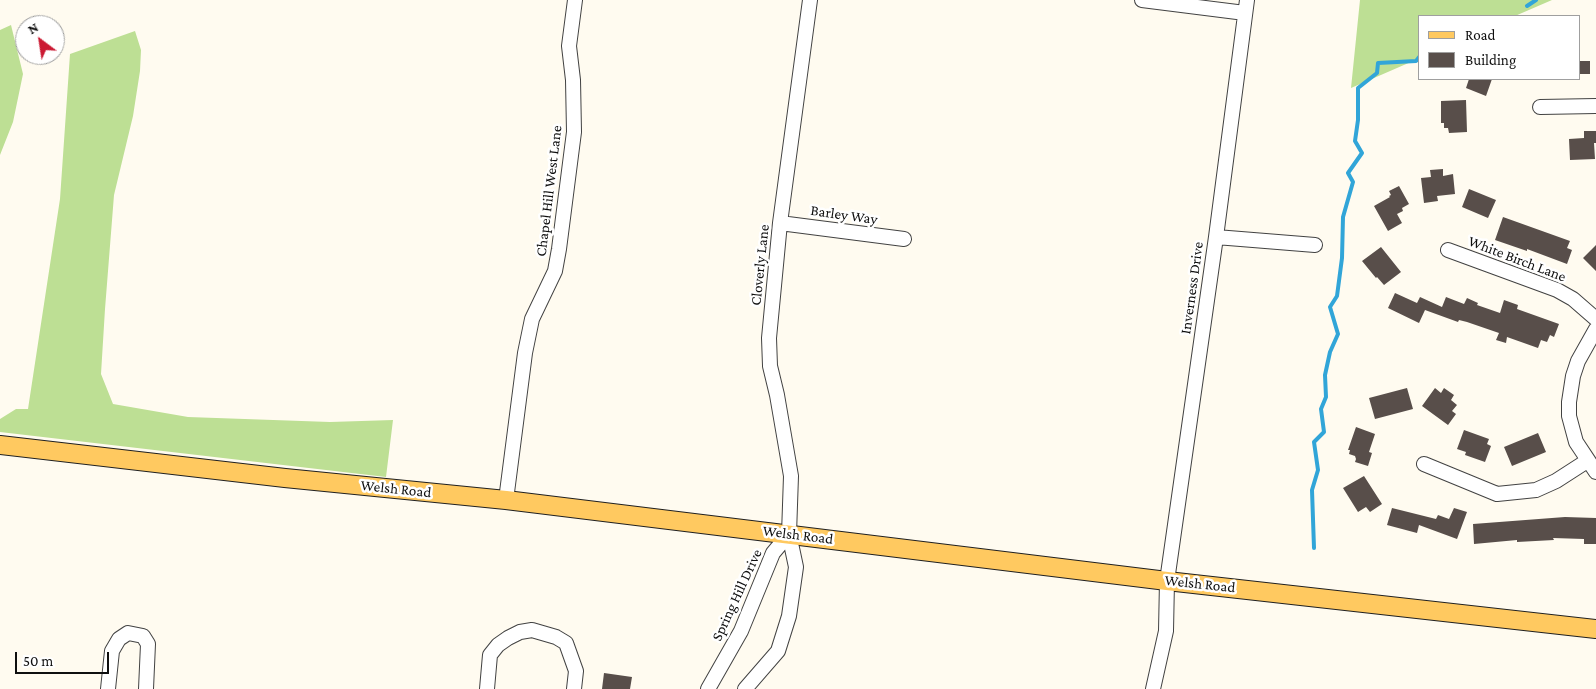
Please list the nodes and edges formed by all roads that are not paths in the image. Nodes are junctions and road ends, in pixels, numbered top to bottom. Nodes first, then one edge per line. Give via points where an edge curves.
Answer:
1 (574, 0) edge
2 (810, 0) edge
3 (1142, 0) edge
4 (1246, 7) edge
5 (1596, 106) edge
6 (1540, 107) dead end
7 (780, 223) junction
8 (1216, 237) junction
9 (904, 240) dead end
10 (1315, 245) dead end
11 (1448, 250) dead end
12 (1596, 319) edge
13 (1596, 329) edge
14 (0, 446) edge
15 (1424, 464) dead end
16 (1592, 467) edge
17 (506, 500) junction
18 (789, 534) junction
19 (1167, 581) junction
20 (1596, 629) edge
21 (108, 689) edge
22 (146, 689) edge
23 (486, 689) edge
24 (574, 689) edge
25 (708, 689) edge
26 (745, 689) edge
27 (1153, 689) edge

1 - 17 street, Chapel Hill West Lane via 569,46 574,132 560,249 555,271 532,319
2 - 7 street, Cloverly Lane
3 - 4 street
4 - 8 street, Inverness Drive
5 - 6 street
7 - 9 street, Barley Way
7 - 18 street, Cloverly Lane via 769,338 770,366 791,476
8 - 10 street
8 - 19 street, Inverness Drive
11 - 12 street, White Birch Lane via 1557,290
13 - 16 street via 1578,361 1569,402 1576,442
14 - 17 main road, Welsh Road
15 - 16 street via 1497,494 1536,490
17 - 18 main road, Welsh Road
18 - 19 main road, Welsh Road
18 - 25 street, Spring Hill Drive via 773,553 741,631
18 - 26 street via 796,567 789,616 778,651
19 - 20 main road, Welsh Road
19 - 27 street, Inverness Drive via 1166,631
21 - 22 street via 112,651 119,639 128,633 143,636 148,644
23 - 24 street via 490,655 508,638 532,630 566,643 576,671

